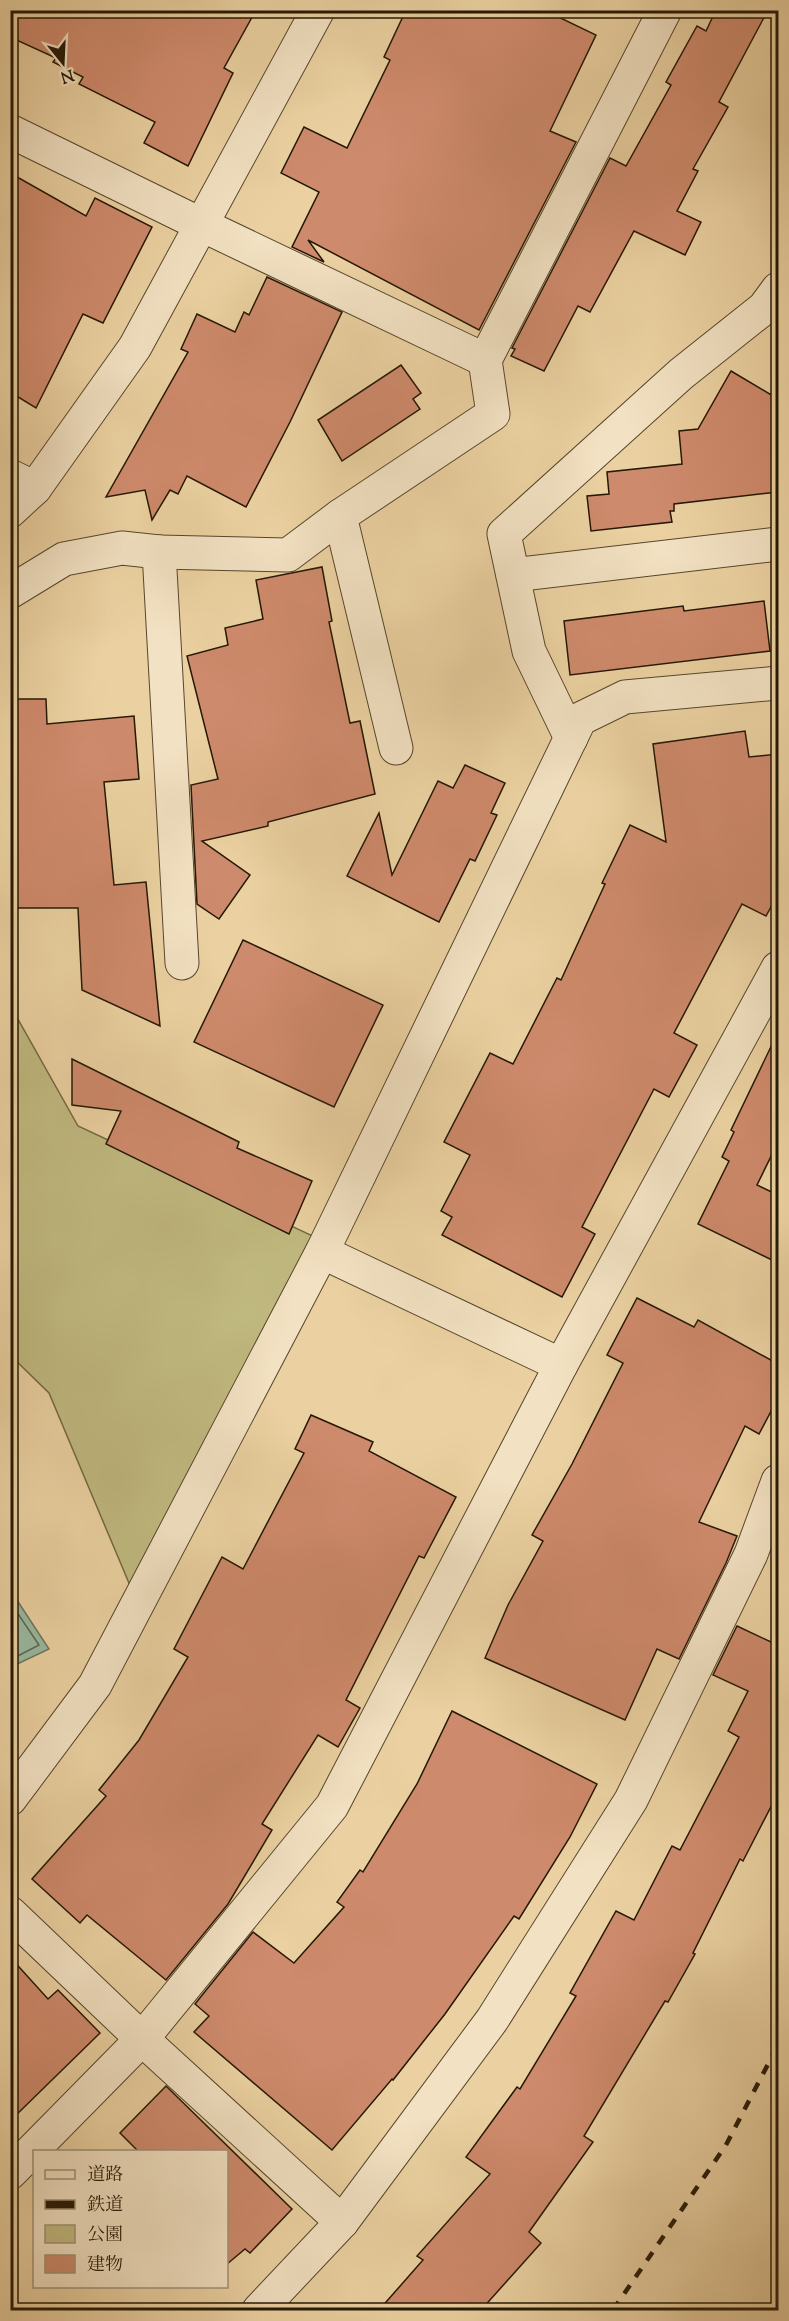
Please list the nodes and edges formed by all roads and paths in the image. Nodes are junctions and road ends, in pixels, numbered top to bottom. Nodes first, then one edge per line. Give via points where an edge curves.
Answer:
1 (318, 10) edge
2 (665, 10) edge
3 (10, 131) edge
4 (202, 225) junction
5 (778, 289) edge
6 (485, 360) junction
7 (23, 482) edge
8 (10, 511) edge
9 (340, 516) junction
10 (778, 544) edge
11 (159, 552) junction
12 (513, 576) junction
13 (10, 592) edge
14 (778, 682) edge
15 (571, 738) junction
16 (396, 748) dead end
17 (182, 963) dead end
18 (778, 968) edge
19 (322, 1252) junction
20 (561, 1365) junction
21 (778, 1480) edge
22 (10, 1799) edge
23 (10, 1913) edge
24 (142, 2039) junction
25 (10, 2173) edge
26 (342, 2222) junction
27 (260, 2310) edge

1 - 4 street
2 - 6 street
3 - 4 street
4 - 6 street
4 - 7 street via 135,347
5 - 12 street via 764,308 681,374 504,534
6 - 9 street via 493,414
7 - 8 street
9 - 11 street via 288,555
9 - 16 street
10 - 12 street
11 - 13 street via 122,548 64,559
11 - 17 street
12 - 15 street via 529,651
14 - 15 street via 626,697 580,719
15 - 19 street
18 - 20 street
19 - 20 street
19 - 22 street via 95,1685
20 - 24 street via 332,1806
21 - 26 street via 751,1554 631,1800 492,2020
23 - 24 street
24 - 25 street
24 - 26 street
26 - 27 street

